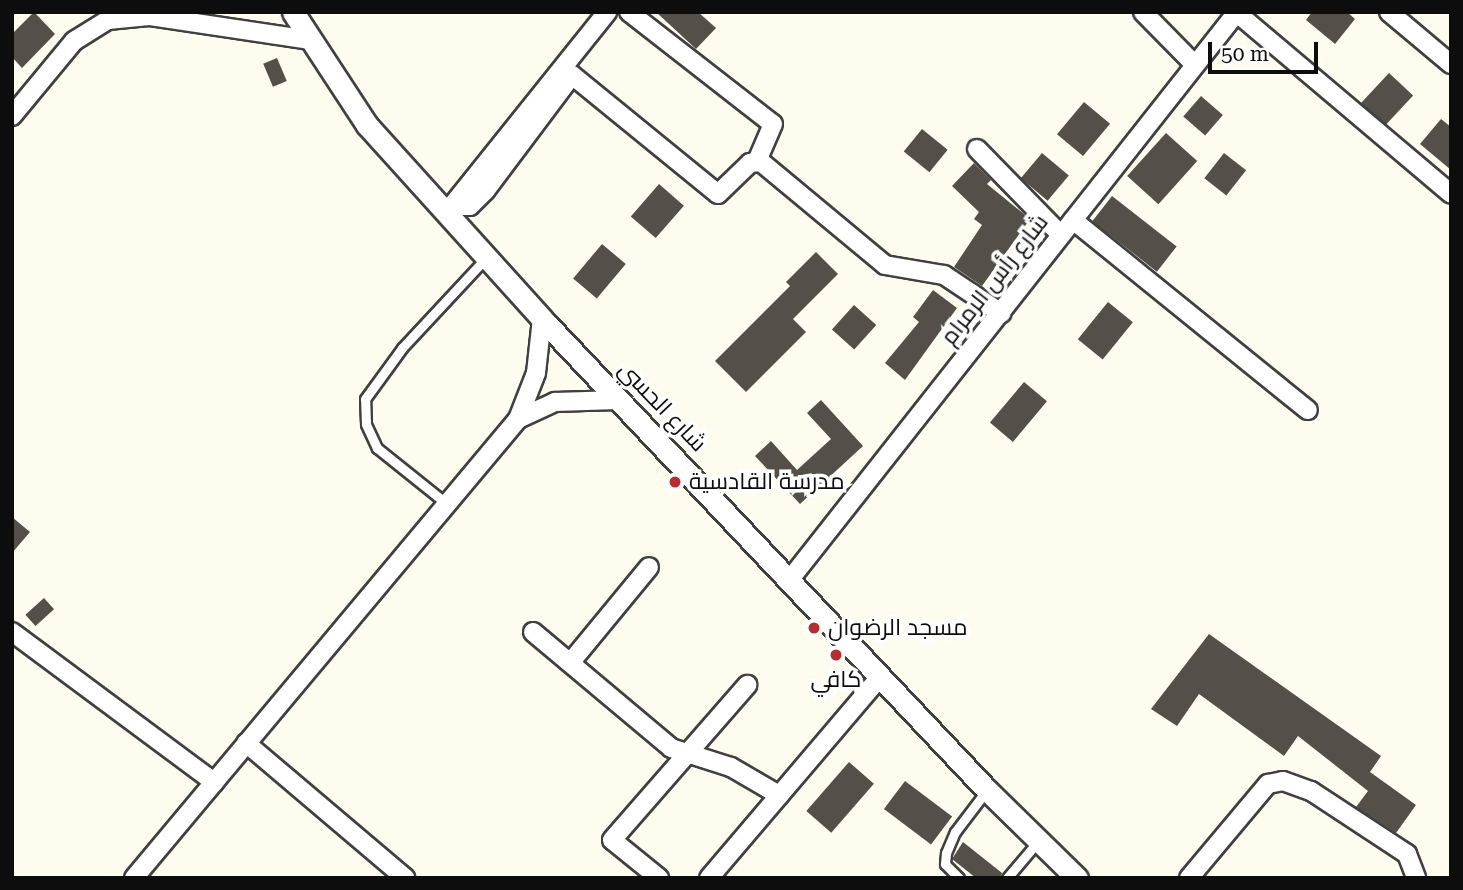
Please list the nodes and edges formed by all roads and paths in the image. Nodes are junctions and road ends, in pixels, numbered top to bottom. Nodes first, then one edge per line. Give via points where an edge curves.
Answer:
1 (293, 12) edge
2 (607, 12) edge
3 (623, 12) edge
4 (629, 12) edge
5 (1143, 12) edge
6 (1389, 12) edge
7 (1237, 13) edge
8 (597, 34) junction
9 (310, 40) junction
10 (1451, 64) edge
11 (1195, 65) junction
12 (572, 75) junction
13 (12, 116) edge
14 (977, 149) dead end
15 (757, 161) junction
16 (1451, 194) edge
17 (450, 210) junction
18 (1073, 220) junction
19 (1061, 235) junction
20 (486, 258) junction
21 (1001, 313) junction
22 (541, 319) junction
23 (618, 400) junction
24 (1308, 411) dead end
25 (518, 419) junction
26 (447, 504) junction
27 (649, 567) dead end
28 (791, 578) junction
29 (12, 632) edge
30 (533, 632) dead end
31 (570, 663) junction
32 (880, 677) junction
33 (747, 685) dead end
34 (246, 743) junction
35 (687, 755) junction
36 (214, 782) junction
37 (987, 790) junction
38 (779, 795) junction
39 (1040, 839) junction
40 (134, 878) edge
41 (405, 878) edge
42 (659, 878) edge
43 (709, 878) edge
44 (959, 878) edge
45 (1007, 878) edge
46 (1077, 878) edge
47 (1189, 878) edge
48 (1416, 878) edge

1 - 9 street, شارع الحسي
2 - 8 street
3 - 8 street
4 - 15 street via 773,124
5 - 11 street
6 - 10 street
7 - 11 street, شارع رأس الرمرام
7 - 16 street
8 - 12 street
8 - 17 street
9 - 13 street via 149,16 108,20 74,41
9 - 17 street, شارع الحسي via 367,125
11 - 18 street, شارع رأس الرمرام
12 - 15 street via 718,194
12 - 17 street via 485,191 470,206
14 - 19 street
15 - 21 street via 885,265 944,275
17 - 20 street, شارع الحسي
18 - 19 street, شارع رأس الرمرام
18 - 24 street
19 - 21 street, شارع رأس الرمرام
20 - 22 street, شارع الحسي
20 - 26 lane via 402,348 365,399 366,424 377,448
21 - 28 street, شارع رأس الرمرام
22 - 23 street, شارع الحسي
22 - 25 street via 536,373
23 - 25 street via 555,402
23 - 28 street, شارع الحسي
25 - 26 street
26 - 34 street
27 - 31 street
28 - 32 street, شارع الحسي
29 - 36 street
30 - 31 street
31 - 35 street via 671,748
32 - 37 street, شارع الحسي
32 - 38 street
33 - 35 street
34 - 36 street
34 - 41 street
35 - 38 street via 731,767
35 - 42 street via 612,840
36 - 40 street
37 - 39 street, شارع الحسي
37 - 44 lane via 955,832 946,853 945,864
38 - 43 street
39 - 45 lane
39 - 46 street, شارع الحسي
47 - 48 street via 1268,784 1283,781 1311,790 1407,854

